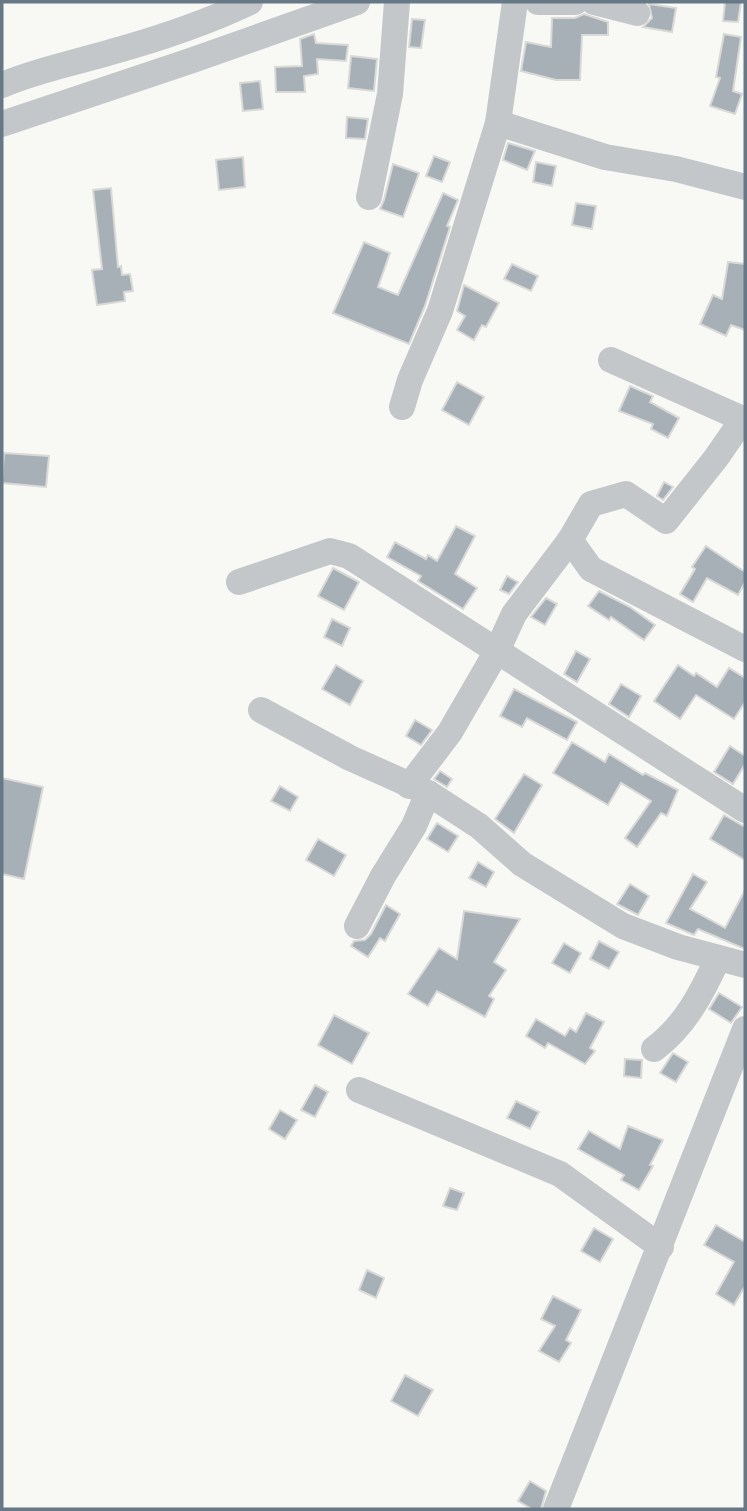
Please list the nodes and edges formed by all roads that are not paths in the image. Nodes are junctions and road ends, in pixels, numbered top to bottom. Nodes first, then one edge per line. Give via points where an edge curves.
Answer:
1 (357, 2) edge
2 (397, 2) edge
3 (515, 2) edge
4 (538, 2) edge
5 (575, 2) edge
6 (594, 2) edge
7 (265, 13) edge
8 (637, 13) dead end
9 (2, 85) edge
10 (498, 122) junction
11 (2, 124) edge
12 (745, 187) edge
13 (369, 197) dead end
14 (611, 360) dead end
15 (402, 407) dead end
16 (744, 420) edge
17 (570, 540) junction
18 (239, 582) dead end
19 (745, 649) edge
20 (497, 651) junction
21 (261, 710) dead end
22 (419, 789) junction
23 (745, 810) edge
24 (357, 926) dead end
25 (718, 958) junction
26 (745, 965) edge
27 (745, 1028) edge
28 (654, 1049) dead end
29 (359, 1090) dead end
30 (661, 1247) junction
31 (556, 1509) edge

1 - 7 street
2 - 13 street via 390,94
3 - 10 street
4 - 5 street
6 - 8 street
7 - 9 street via 192,25
7 - 11 street
10 - 12 street via 605,157
10 - 15 street via 440,311
14 - 16 street
16 - 17 street via 666,521 626,494 591,504
17 - 19 street via 591,569
17 - 20 street via 514,614
18 - 20 street via 330,551 349,556
20 - 22 street
20 - 23 street
21 - 22 street
22 - 24 street via 414,826
22 - 25 street via 479,827 522,864 623,926
25 - 26 street
25 - 28 street via 699,999
27 - 30 street
29 - 30 street via 560,1174
30 - 31 street

